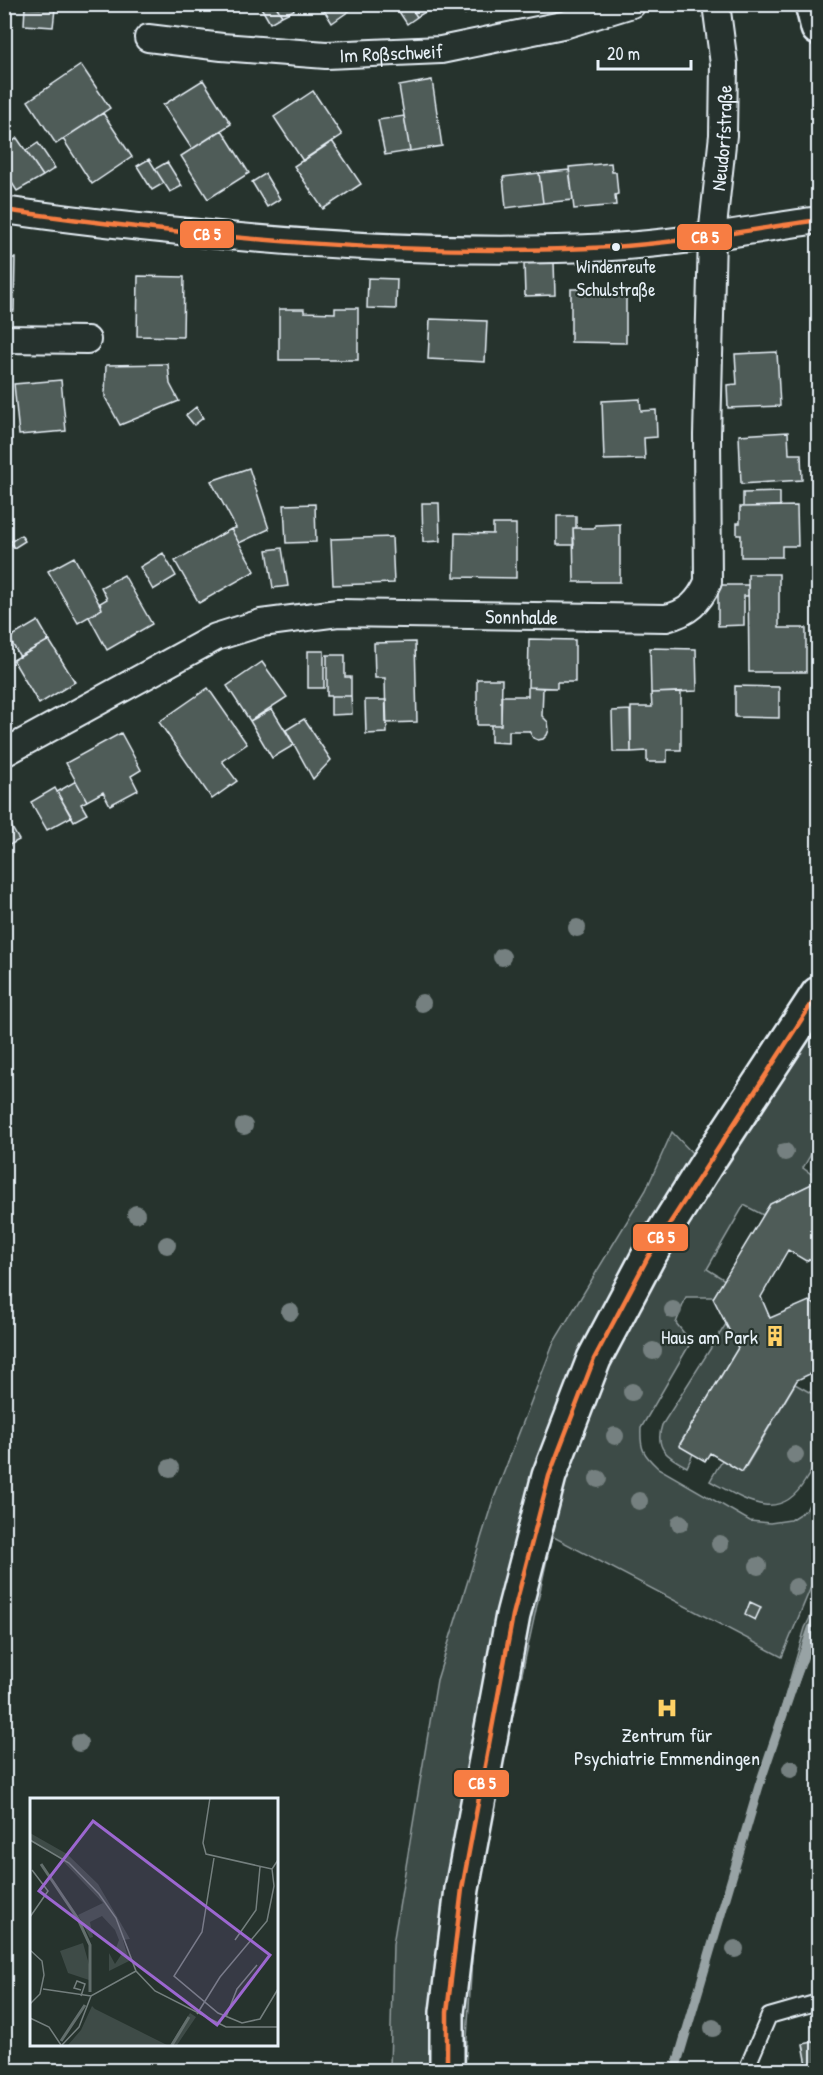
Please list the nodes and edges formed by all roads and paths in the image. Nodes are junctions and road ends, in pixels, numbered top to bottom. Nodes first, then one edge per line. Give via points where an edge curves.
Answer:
1 (632, 4) edge
2 (716, 4) edge
3 (812, 4) edge
4 (819, 28) edge
5 (148, 38) dead end
6 (4, 210) edge
7 (819, 220) edge
8 (712, 236) junction
9 (4, 339) edge
10 (87, 340) dead end
11 (4, 753) edge
12 (819, 994) edge
13 (819, 2002) edge
14 (447, 2070) edge
15 (746, 2070) edge

1 - 5 street, Im Roßschweif via 567,24 441,50 326,55
2 - 8 street, Neudorfstraße via 724,64 723,135
3 - 4 street
6 - 8 street via 273,241 450,250 613,247
7 - 8 street
8 - 11 street, Sonnhalde via 708,582 693,606 666,618 338,613 261,623 216,637
9 - 10 street
12 - 14 street via 648,1257 594,1359 549,1476 513,1616 462,1889 447,2012
13 - 15 lane via 769,2016

